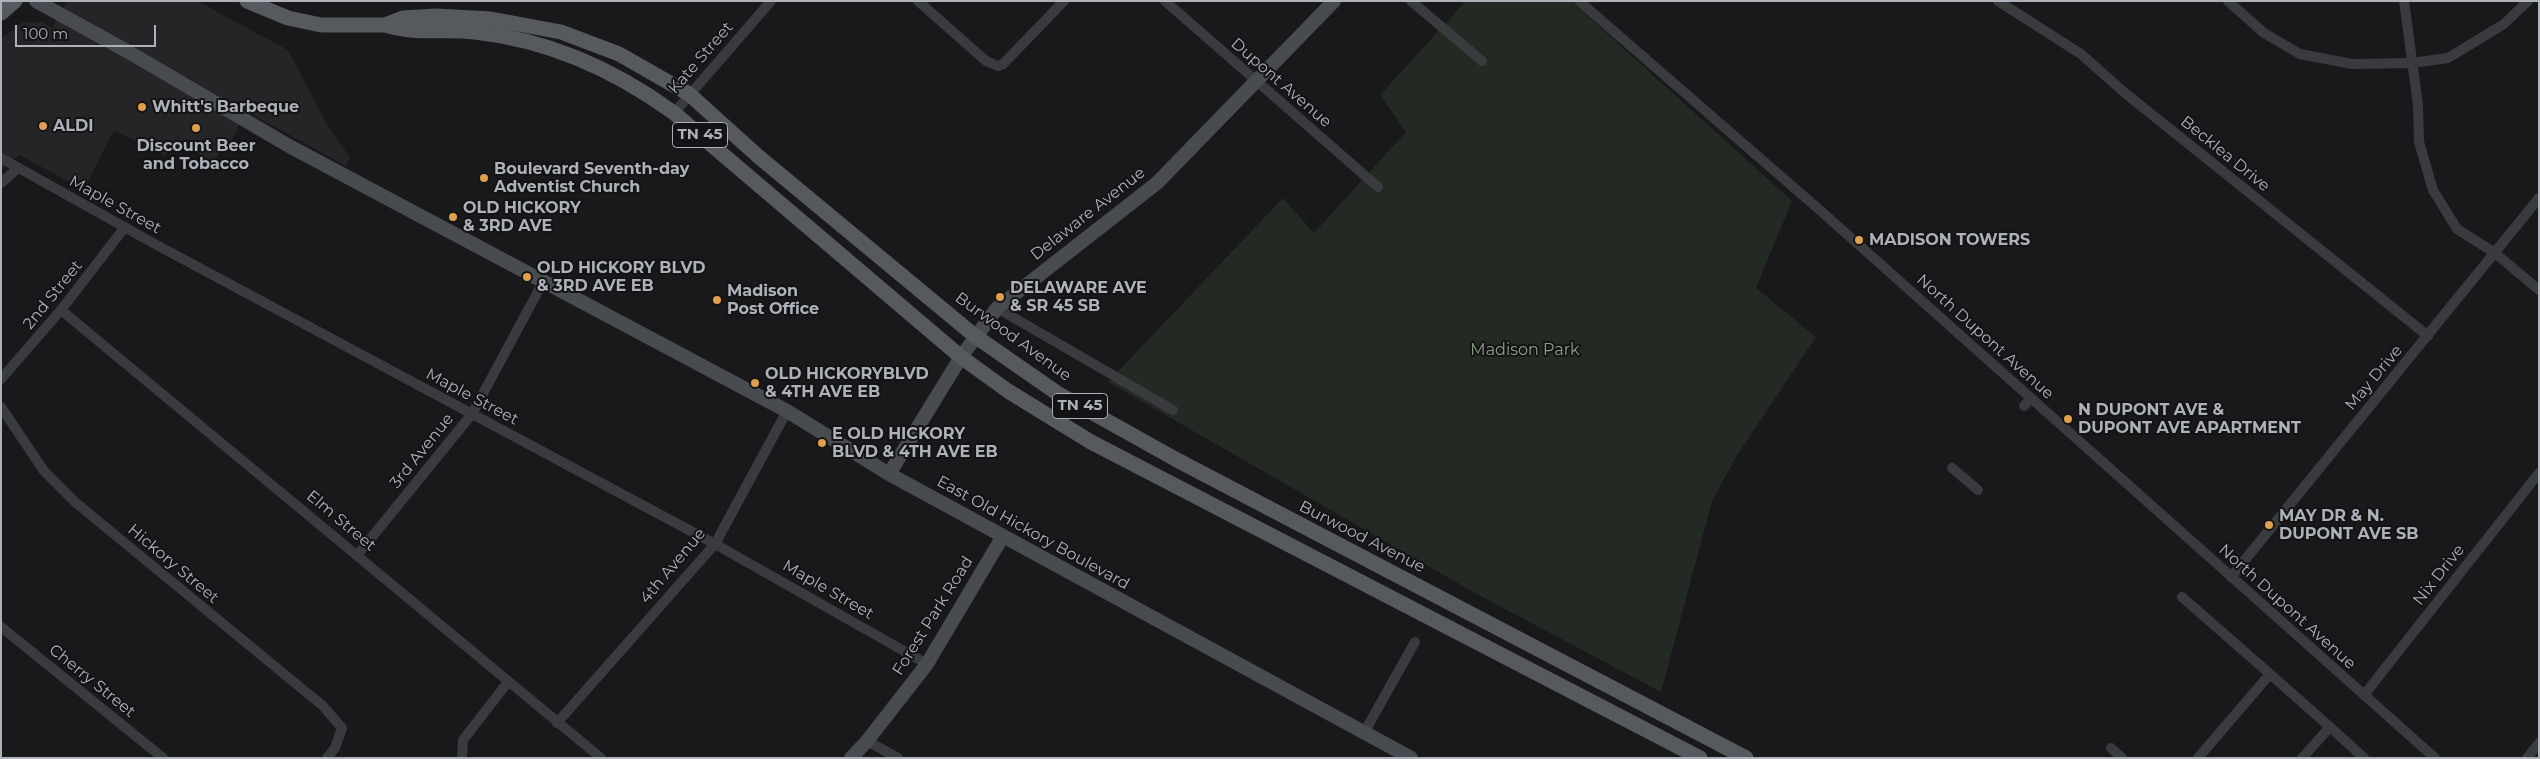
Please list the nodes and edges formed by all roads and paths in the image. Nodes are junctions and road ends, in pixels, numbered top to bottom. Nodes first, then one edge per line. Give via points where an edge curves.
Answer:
1 (14, 1) edge
2 (36, 1) edge
3 (247, 1) edge
4 (771, 1) edge
5 (918, 1) edge
6 (1064, 1) edge
7 (1165, 1) edge
8 (1334, 1) edge
9 (1412, 1) edge
10 (1580, 1) edge
11 (1998, 1) edge
12 (2228, 1) edge
13 (2404, 1) edge
14 (2528, 1) edge
15 (1, 13) edge
16 (385, 25) junction
17 (1482, 62) dead end
18 (2412, 63) junction
19 (1256, 82) junction
20 (690, 94) junction
21 (674, 113) junction
22 (1, 158) edge
23 (18, 168) junction
24 (1, 183) edge
25 (1378, 187) dead end
26 (2539, 198) edge
27 (125, 227) junction
28 (2495, 253) junction
29 (543, 282) junction
30 (2539, 290) edge
31 (997, 308) junction
32 (61, 310) junction
33 (975, 336) junction
34 (2428, 336) junction
35 (961, 356) junction
36 (1, 379) edge
37 (1, 407) edge
38 (1173, 410) dead end
39 (787, 411) junction
40 (472, 414) junction
41 (1952, 468) dead end
42 (2539, 473) edge
43 (889, 474) junction
44 (1978, 490) dead end
45 (1003, 536) junction
46 (714, 544) junction
47 (358, 554) junction
48 (2231, 577) junction
49 (2182, 597) dead end
50 (1, 627) edge
51 (1415, 642) dead end
52 (927, 664) junction
53 (2270, 674) junction
54 (508, 682) junction
55 (2364, 695) junction
56 (557, 723) junction
57 (2330, 727) junction
58 (1364, 731) junction
59 (867, 741) junction
60 (2539, 743) edge
61 (2111, 748) dead end
62 (164, 758) edge
63 (327, 758) edge
64 (462, 758) edge
65 (601, 758) edge
66 (851, 758) edge
67 (898, 758) edge
68 (1411, 758) edge
69 (1700, 758) edge
70 (1746, 758) edge
71 (2122, 758) edge
72 (2198, 758) edge
73 (2302, 758) edge
74 (2364, 758) edge
75 (2435, 758) edge
76 (2527, 758) edge

1 - 15 main road
2 - 29 street, East Old Hickory Boulevard via 289,146
3 - 16 main road, Burwood Avenue / TN 45 via 288,18 321,25
4 - 20 street, Kate Street
5 - 6 street via 986,61 998,66
7 - 19 street, Dupont Avenue
8 - 19 street, Delaware Avenue
9 - 17 street
10 - 48 street, North Dupont Avenue via 1822,212 2027,402
11 - 34 street, Becklea Drive via 2081,54 2125,93
12 - 18 street via 2264,33 2300,54 2352,64
13 - 18 street
14 - 18 street via 2504,24 2448,58
16 - 20 main road, Burwood Avenue / TN 45 via 403,18 436,16 529,24 561,32 619,54
16 - 21 main road, Burwood Avenue / TN 45 via 404,31 476,32 563,52 622,78
18 - 28 street via 2419,142 2434,190 2457,229
19 - 25 street, Dupont Avenue
19 - 31 street, Delaware Avenue via 1157,183
20 - 21 street, Kate Street
20 - 33 main road, Burwood Avenue / TN 45 via 759,158
21 - 35 main road, Burwood Avenue / TN 45
22 - 23 street, Maple Street
23 - 24 street
23 - 27 street, Maple Street
26 - 28 street, May Drive
27 - 32 street, 2nd Street
27 - 40 street, Maple Street
28 - 30 street
28 - 34 street, May Drive
29 - 39 street, East Old Hickory Boulevard
29 - 40 street, 3rd Avenue
31 - 33 street, Delaware Avenue
31 - 38 street, Burwood Avenue
32 - 36 street, 2nd Street
32 - 47 street, Elm Street
33 - 35 street, Delaware Avenue
33 - 70 main road, Burwood Avenue / TN 45 via 1057,393 1177,460
34 - 48 street, May Drive
35 - 43 street, Delaware Avenue
35 - 69 main road, Burwood Avenue / TN 45 via 1091,442
37 - 63 street, Hickory Street via 44,471 75,502 323,706 342,728 335,748
39 - 43 street, East Old Hickory Boulevard
39 - 46 street, 4th Avenue
40 - 46 street, Maple Street
40 - 47 street, 3rd Avenue
41 - 44 street
42 - 55 street, Nix Drive
43 - 45 street, East Old Hickory Boulevard
45 - 52 street, Forest Park Road
45 - 58 street, East Old Hickory Boulevard
46 - 52 street, Maple Street
46 - 56 street, 4th Avenue
47 - 54 street, Elm Street
48 - 55 street, North Dupont Avenue
49 - 53 street
50 - 62 street, Cherry Street
51 - 58 street
52 - 59 street, Forest Park Road
53 - 57 street
53 - 72 street
54 - 56 street, Elm Street
54 - 64 street via 463,740
55 - 75 street, North Dupont Avenue
56 - 65 street, Elm Street
57 - 73 street
57 - 74 street
58 - 68 street, East Old Hickory Boulevard
59 - 66 street, Forest Park Road
59 - 67 street
60 - 76 street
61 - 71 street

